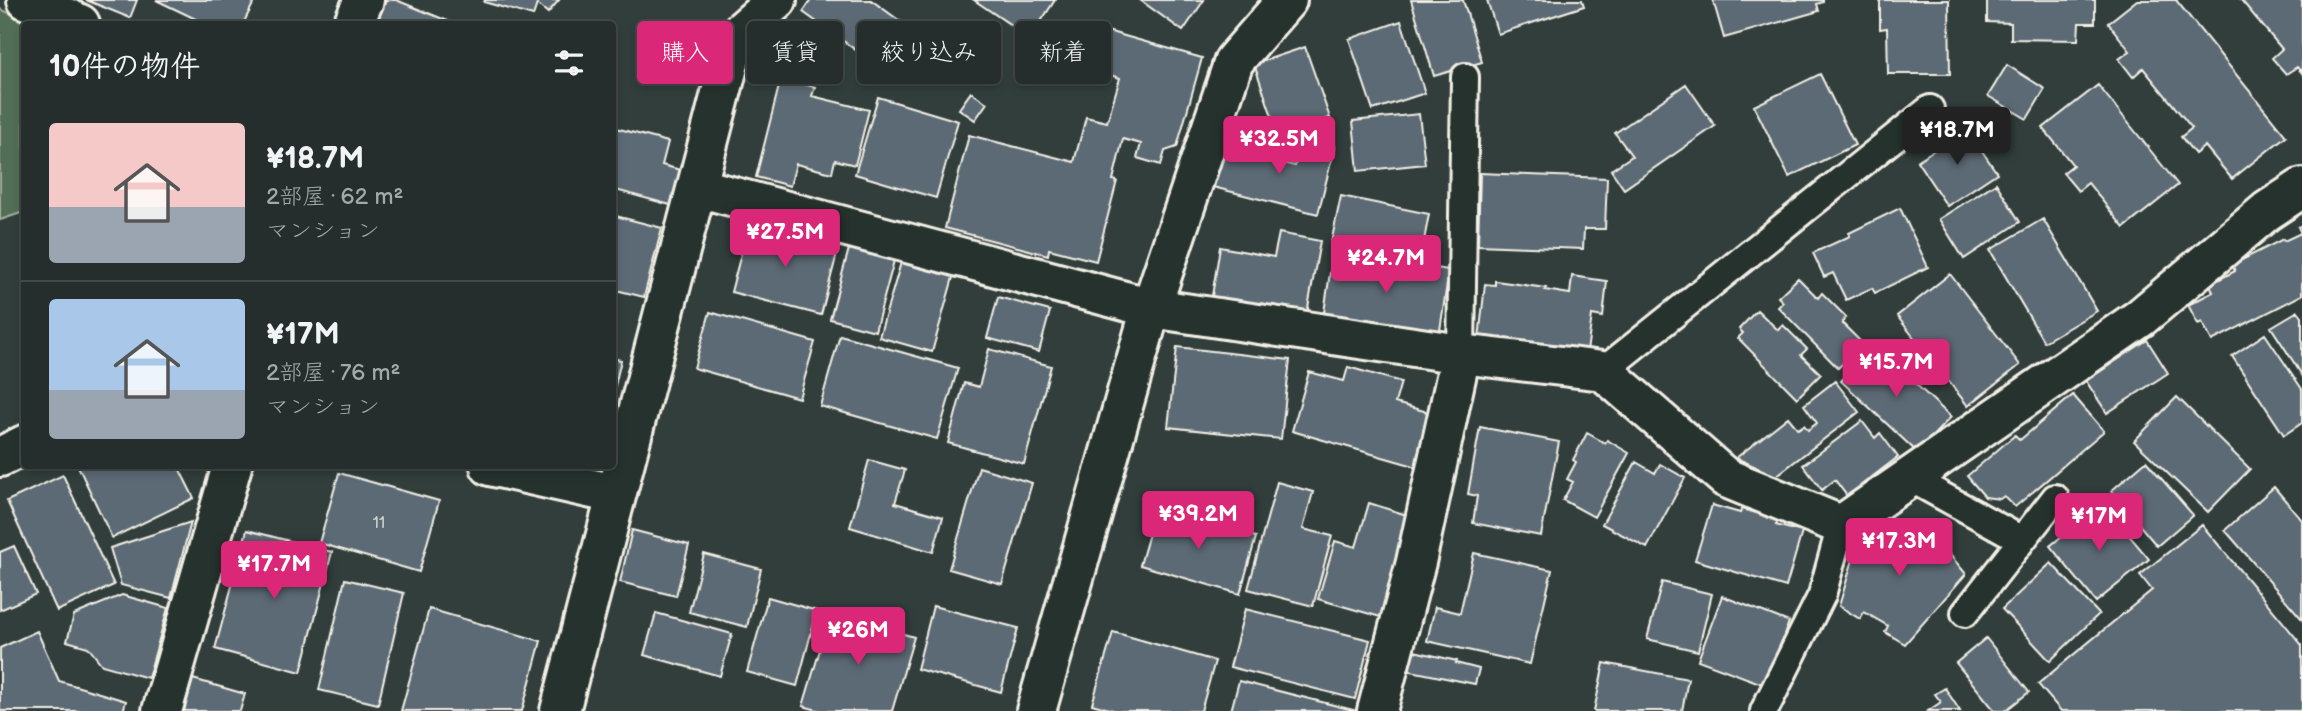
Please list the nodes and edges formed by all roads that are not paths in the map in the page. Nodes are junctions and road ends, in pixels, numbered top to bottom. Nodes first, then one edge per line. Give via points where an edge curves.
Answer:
1 (27, 0) edge
2 (364, 0) edge
3 (776, 0) edge
4 (1287, 0) edge
5 (73, 21) edge
6 (354, 21) edge
7 (1465, 77) dead end
8 (1930, 109) dead end
9 (697, 187) junction
10 (2302, 188) edge
11 (1151, 308) junction
12 (1461, 354) junction
13 (1603, 371) junction
14 (21, 446) edge
15 (0, 457) edge
16 (231, 469) edge
17 (503, 469) edge
18 (1910, 478) junction
19 (615, 494) junction
20 (2055, 498) dead end
21 (1841, 525) junction
22 (2022, 540) junction
23 (1965, 613) dead end
24 (162, 711) edge
25 (560, 711) edge
26 (1036, 711) edge
27 (1377, 711) edge
28 (1764, 711) edge

1 - 5 street
2 - 6 street
3 - 9 street via 736,36
4 - 11 street via 1234,61
7 - 12 lane
8 - 13 lane
9 - 11 street
9 - 19 street
10 - 18 street via 2267,211 2140,318
11 - 12 street
11 - 26 street
12 - 13 street
12 - 27 street via 1416,562
13 - 21 street via 1726,478
14 - 15 street
16 - 24 street
17 - 19 street
18 - 21 street
18 - 22 lane
19 - 25 street
20 - 22 lane
21 - 28 lane via 1822,595
22 - 23 lane

